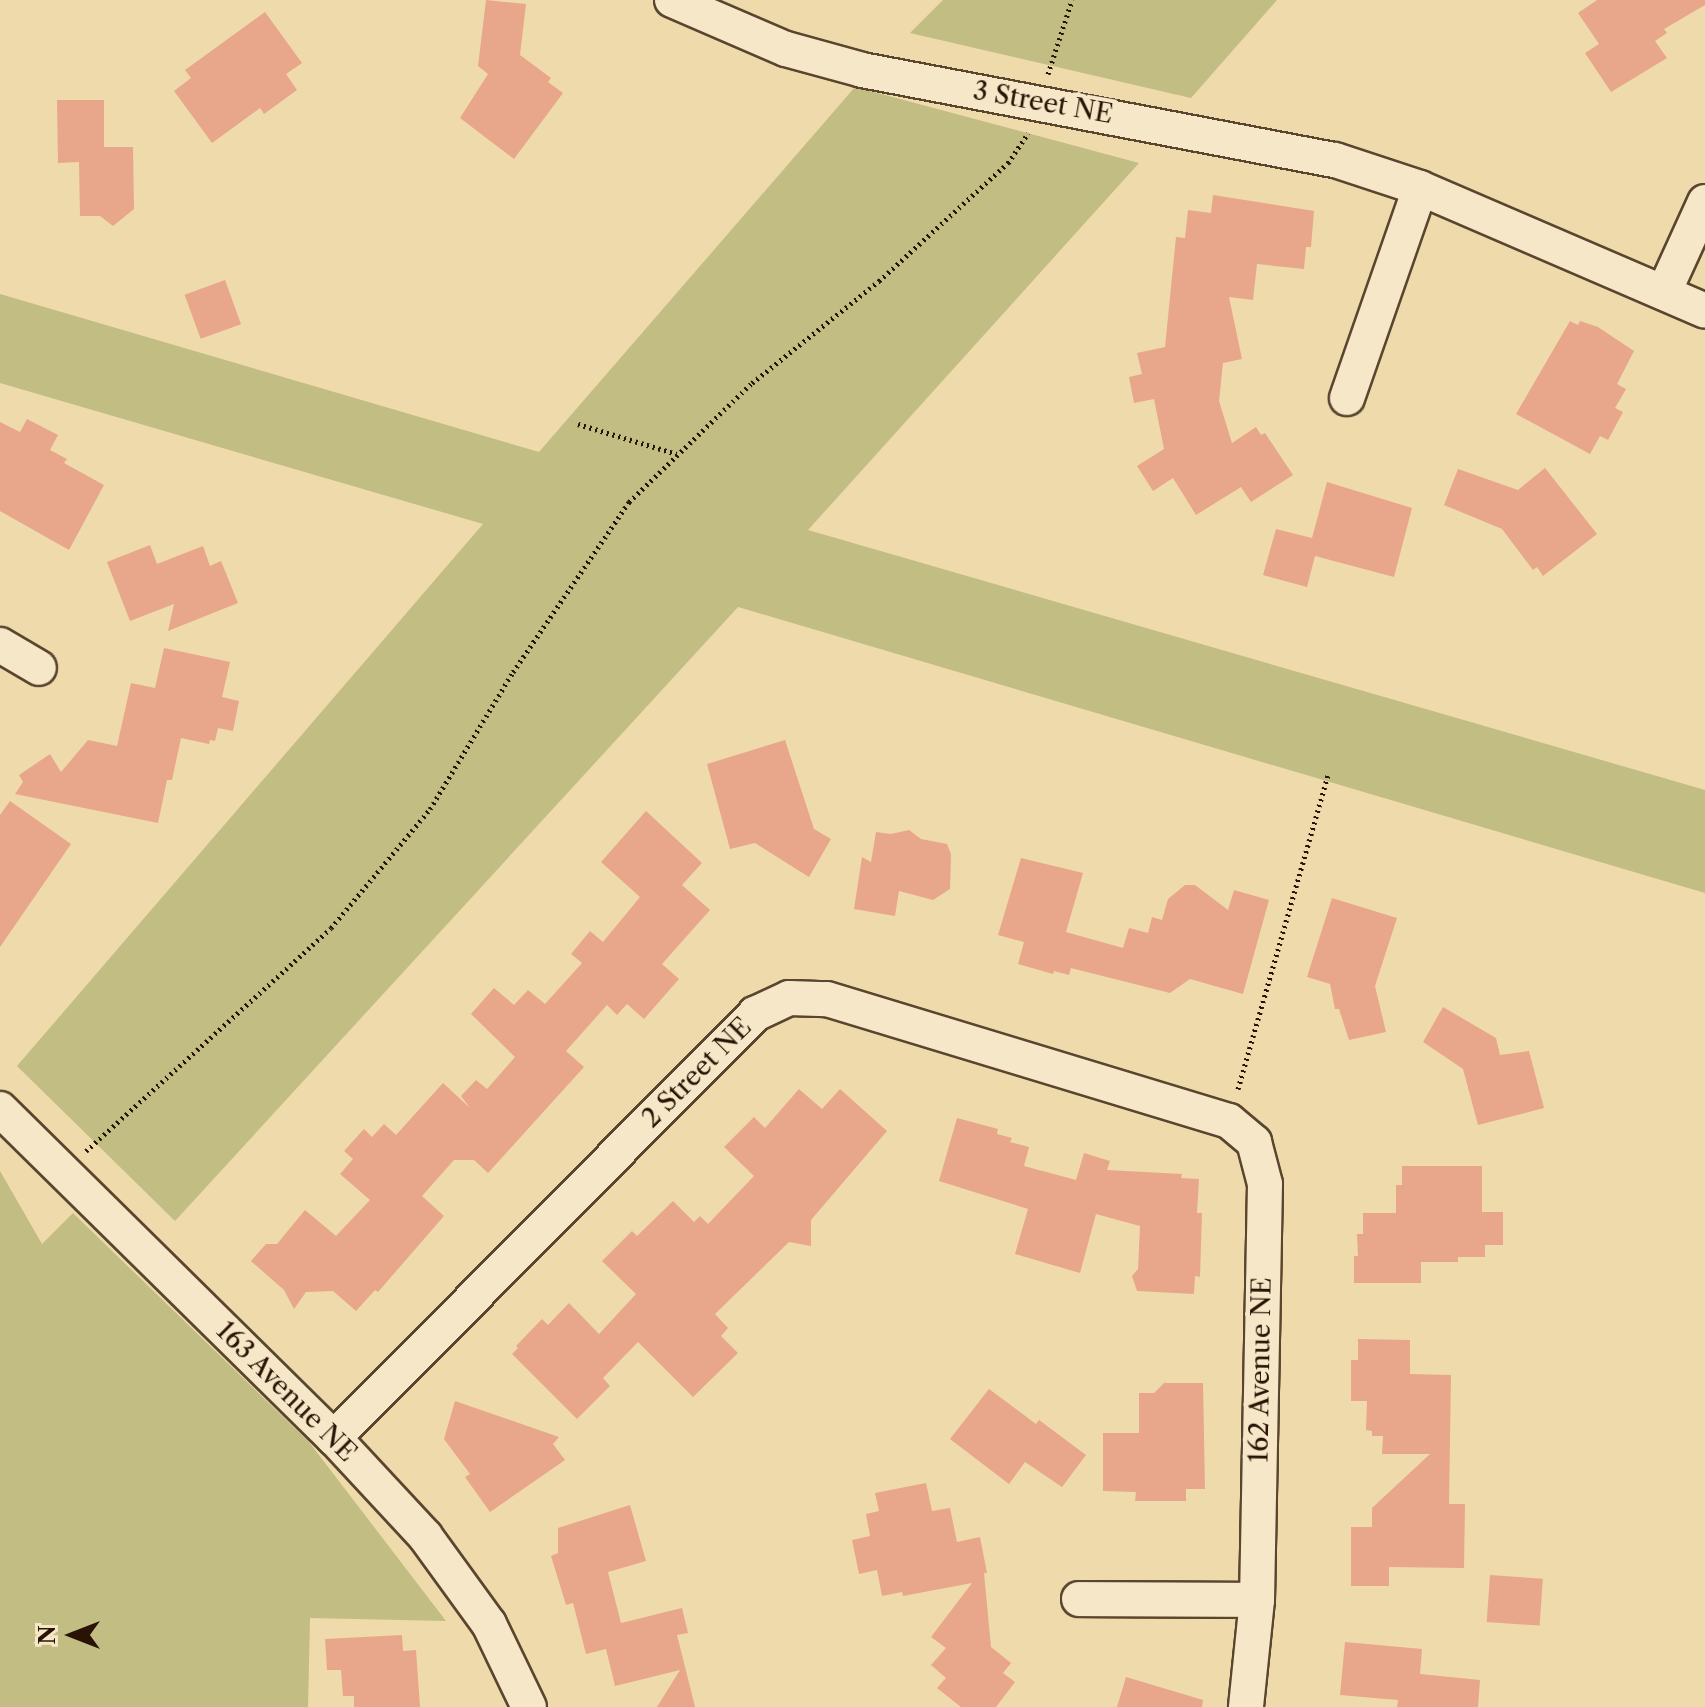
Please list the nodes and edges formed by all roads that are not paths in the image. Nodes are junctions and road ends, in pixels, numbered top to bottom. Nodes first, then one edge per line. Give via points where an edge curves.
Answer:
1 (672, 0) edge
2 (1420, 188) junction
3 (1705, 202) edge
4 (1664, 292) junction
5 (1705, 311) edge
6 (1347, 398) dead end
7 (0, 645) edge
8 (39, 668) dead end
9 (0, 1109) edge
10 (1241, 1131) joint
11 (334, 1438) junction
12 (1079, 1599) dead end
13 (1257, 1600) junction
14 (529, 1707) edge
15 (1246, 1707) edge

1 - 2 street, 3 Street NE via 749,35 825,60 1335,160
2 - 4 street, 3 Street NE
2 - 6 street
3 - 4 street
4 - 5 street, 3 Street NE
7 - 8 street
9 - 11 street, 163 Avenue NE
10 - 11 street, 2 Street NE via 827,999 789,998 755,1014
10 - 13 street, 162 Avenue NE via 1265,1184
11 - 14 street, 163 Avenue NE via 463,1585 489,1624
12 - 13 street
13 - 15 street, 162 Avenue NE

